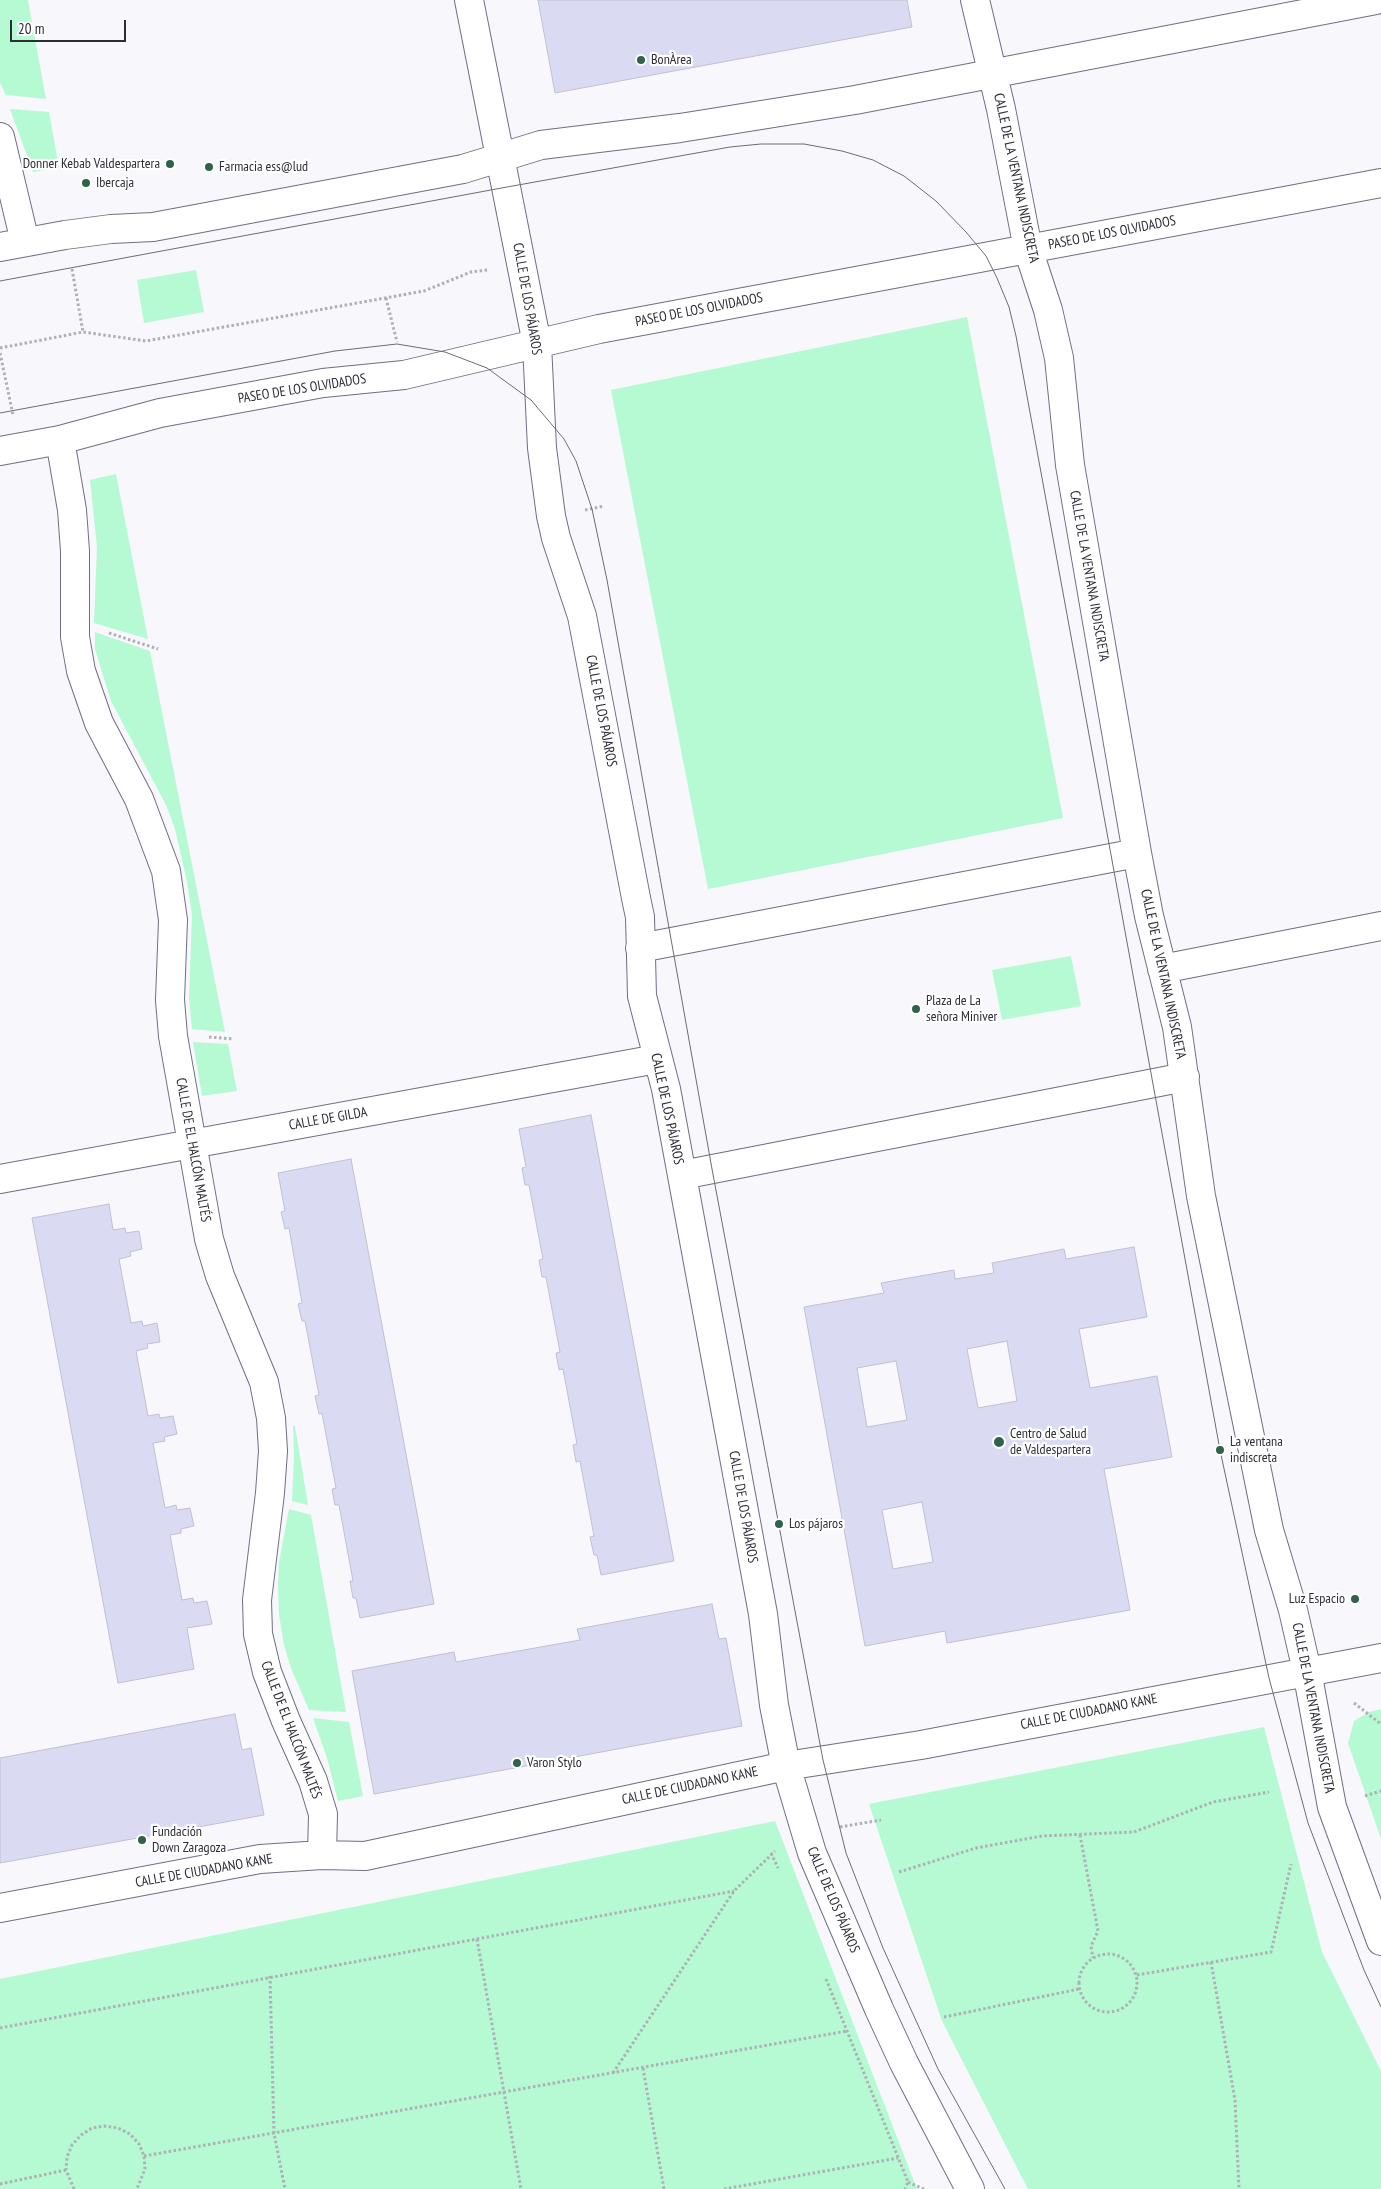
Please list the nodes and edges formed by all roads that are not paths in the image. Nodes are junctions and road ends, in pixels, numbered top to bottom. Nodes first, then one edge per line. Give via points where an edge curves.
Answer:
1 (469, 0) edge
2 (975, 0) edge
3 (1376, 0) edge
4 (994, 75) junction
5 (0, 137) edge
6 (500, 158) junction
7 (1381, 183) edge
8 (13, 245) edge
9 (1028, 249) junction
10 (537, 344) junction
11 (60, 440) junction
12 (10, 449) edge
13 (1137, 853) junction
14 (1381, 926) edge
15 (640, 948) junction
16 (1162, 969) junction
17 (657, 1059) junction
18 (1185, 1078) junction
19 (194, 1143) junction
20 (682, 1175) junction
21 (0, 1179) edge
22 (1381, 1658) edge
23 (1307, 1671) junction
24 (786, 1766) junction
25 (322, 1855) junction
26 (0, 1908) edge
27 (1381, 1941) edge
28 (970, 2189) edge

1 - 6 street, CALLE DE LOS PÁJAROS
2 - 4 street, CALLE DE LA VENTANA INDISCRETA
3 - 4 street
4 - 6 street via 680,128 542,145
4 - 9 street, CALLE DE LA VENTANA INDISCRETA
5 - 8 street
6 - 8 street via 463,169 153,227 65,234
6 - 10 street, CALLE DE LOS PÁJAROS
7 - 9 street, PASEO DE LOS OLVIDADOS
9 - 10 street, PASEO DE LOS OLVIDADOS via 599,329
9 - 13 street, CALLE DE LA VENTANA INDISCRETA via 1046,303 1059,358 1070,465
10 - 11 street, PASEO DE LOS OLVIDADOS via 404,374 323,383 160,413
10 - 15 street, CALLE DE LOS PÁJAROS via 542,448 551,516 587,637 636,898
11 - 12 street, PASEO DE LOS OLVIDADOS
11 - 19 street, CALLE DE EL HALCÓN MALTÉS via 72,510 75,622 81,671 99,723 139,799 166,871 173,920 170,1000 173,1036
13 - 15 street
13 - 16 street, CALLE DE LA VENTANA INDISCRETA
14 - 16 street
15 - 17 street, CALLE DE LOS PÁJAROS via 642,996
16 - 18 street, CALLE DE LA VENTANA INDISCRETA via 1177,1027
17 - 19 street, CALLE DE GILDA
17 - 20 street, CALLE DE LOS PÁJAROS
18 - 20 street
18 - 23 street, CALLE DE LA VENTANA INDISCRETA via 1202,1196 1267,1520
19 - 21 street, CALLE DE GILDA
19 - 25 street, CALLE DE EL HALCÓN MALTÉS via 209,1239 220,1276 264,1382 271,1418 270,1493 257,1600 258,1634 267,1672 313,1781 323,1814
20 - 24 street, CALLE DE LOS PÁJAROS via 763,1614 774,1705
22 - 23 street, CALLE DE CIUDADANO KANE
23 - 24 street, CALLE DE CIUDADANO KANE via 921,1745
23 - 27 street, CALLE DE LA VENTANA INDISCRETA via 1332,1807
24 - 25 street, CALLE DE CIUDADANO KANE via 365,1856
24 - 28 street, CALLE DE LOS PÁJAROS via 812,1853 879,2009
25 - 26 street, CALLE DE CIUDADANO KANE via 260,1859

